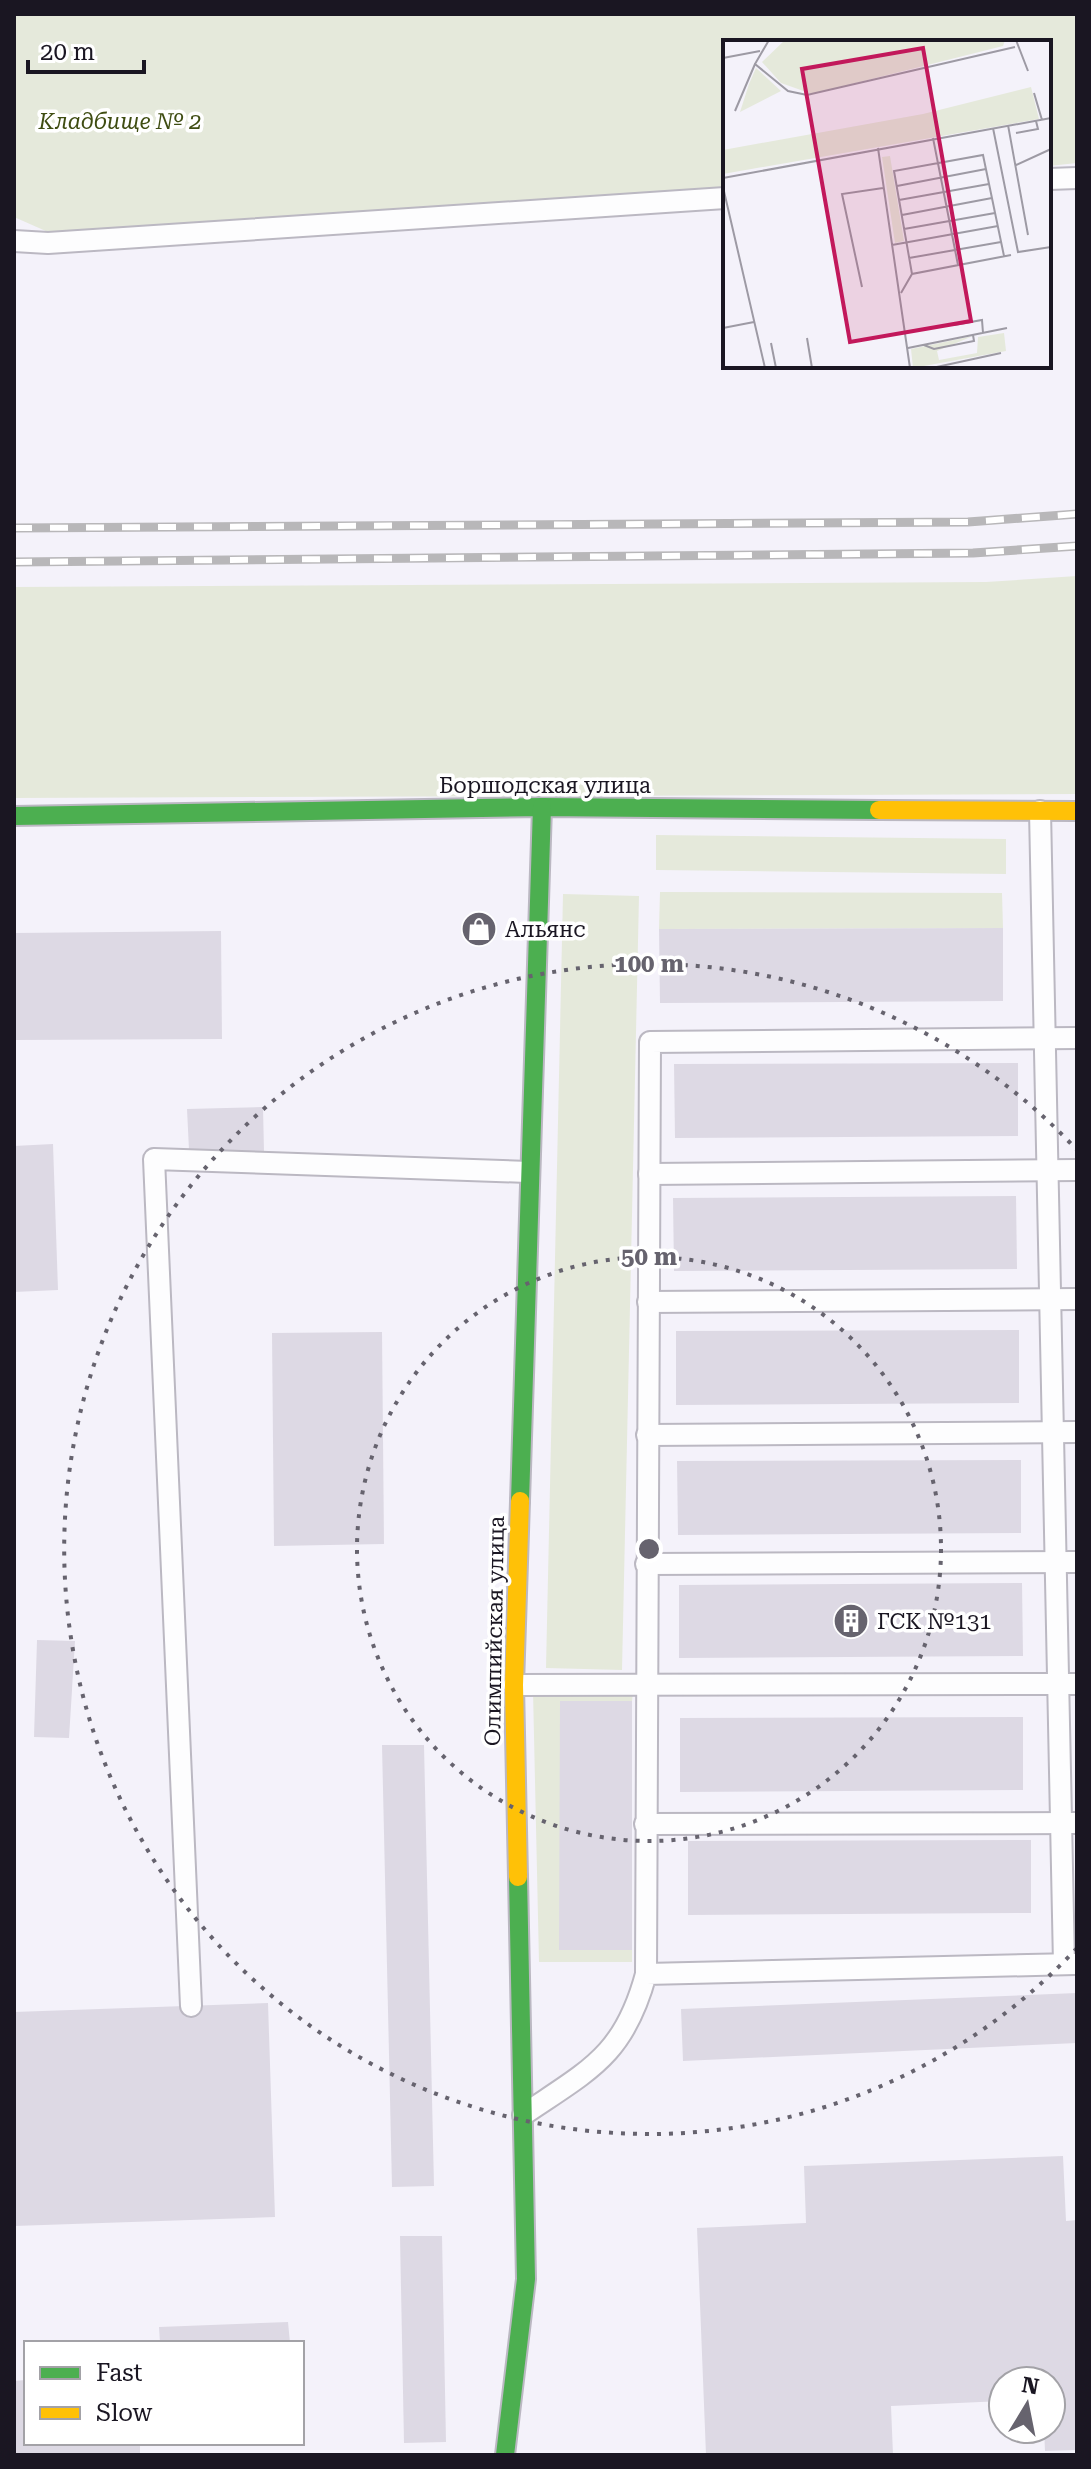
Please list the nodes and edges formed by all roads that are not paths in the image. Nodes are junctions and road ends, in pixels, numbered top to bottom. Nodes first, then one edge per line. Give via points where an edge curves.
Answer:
1 (1077, 178) edge
2 (1051, 179) edge
3 (723, 198) edge
4 (14, 241) edge
5 (542, 807) junction
6 (1040, 811) junction
7 (1077, 811) edge
8 (14, 816) edge
9 (1045, 1038) junction
10 (1077, 1038) edge
11 (1077, 1170) edge
12 (1047, 1171) junction
13 (528, 1172) junction
14 (649, 1174) junction
15 (1050, 1299) junction
16 (1077, 1299) edge
17 (648, 1302) junction
18 (1053, 1432) junction
19 (1077, 1432) edge
20 (647, 1435) junction
21 (1056, 1562) junction
22 (1077, 1562) edge
23 (646, 1564) junction
24 (1068, 1684) edge
25 (514, 1685) junction
26 (645, 1686) junction
27 (1069, 1823) edge
28 (645, 1824) junction
29 (1070, 1964) edge
30 (646, 1974) junction
31 (191, 2006) dead end
32 (523, 2115) junction
33 (505, 2455) edge

1 - 2 lane
3 - 4 lane via 48,243
5 - 6 street, Боршодская улица
5 - 8 street, Боршодская улица
5 - 13 street, Олимпийская улица
6 - 7 street, Боршодская улица
6 - 9 lane
9 - 10 lane
9 - 12 lane
9 - 14 lane via 650,1042
11 - 12 lane
12 - 14 lane
12 - 15 lane
13 - 25 street, Олимпийская улица
13 - 31 lane via 154,1159
14 - 17 lane
15 - 16 lane
15 - 17 lane
15 - 18 lane
17 - 20 lane
18 - 19 lane
18 - 20 lane
18 - 21 lane
20 - 23 lane
21 - 22 lane
21 - 23 lane
21 - 24 lane
23 - 26 lane
24 - 26 lane
24 - 27 lane
25 - 26 lane
25 - 32 street, Олимпийская улица
26 - 28 lane
27 - 28 lane
27 - 29 lane
28 - 30 lane
29 - 30 lane
30 - 32 lane via 635,2014 601,2062
32 - 33 street, Олимпийская улица via 526,2279

